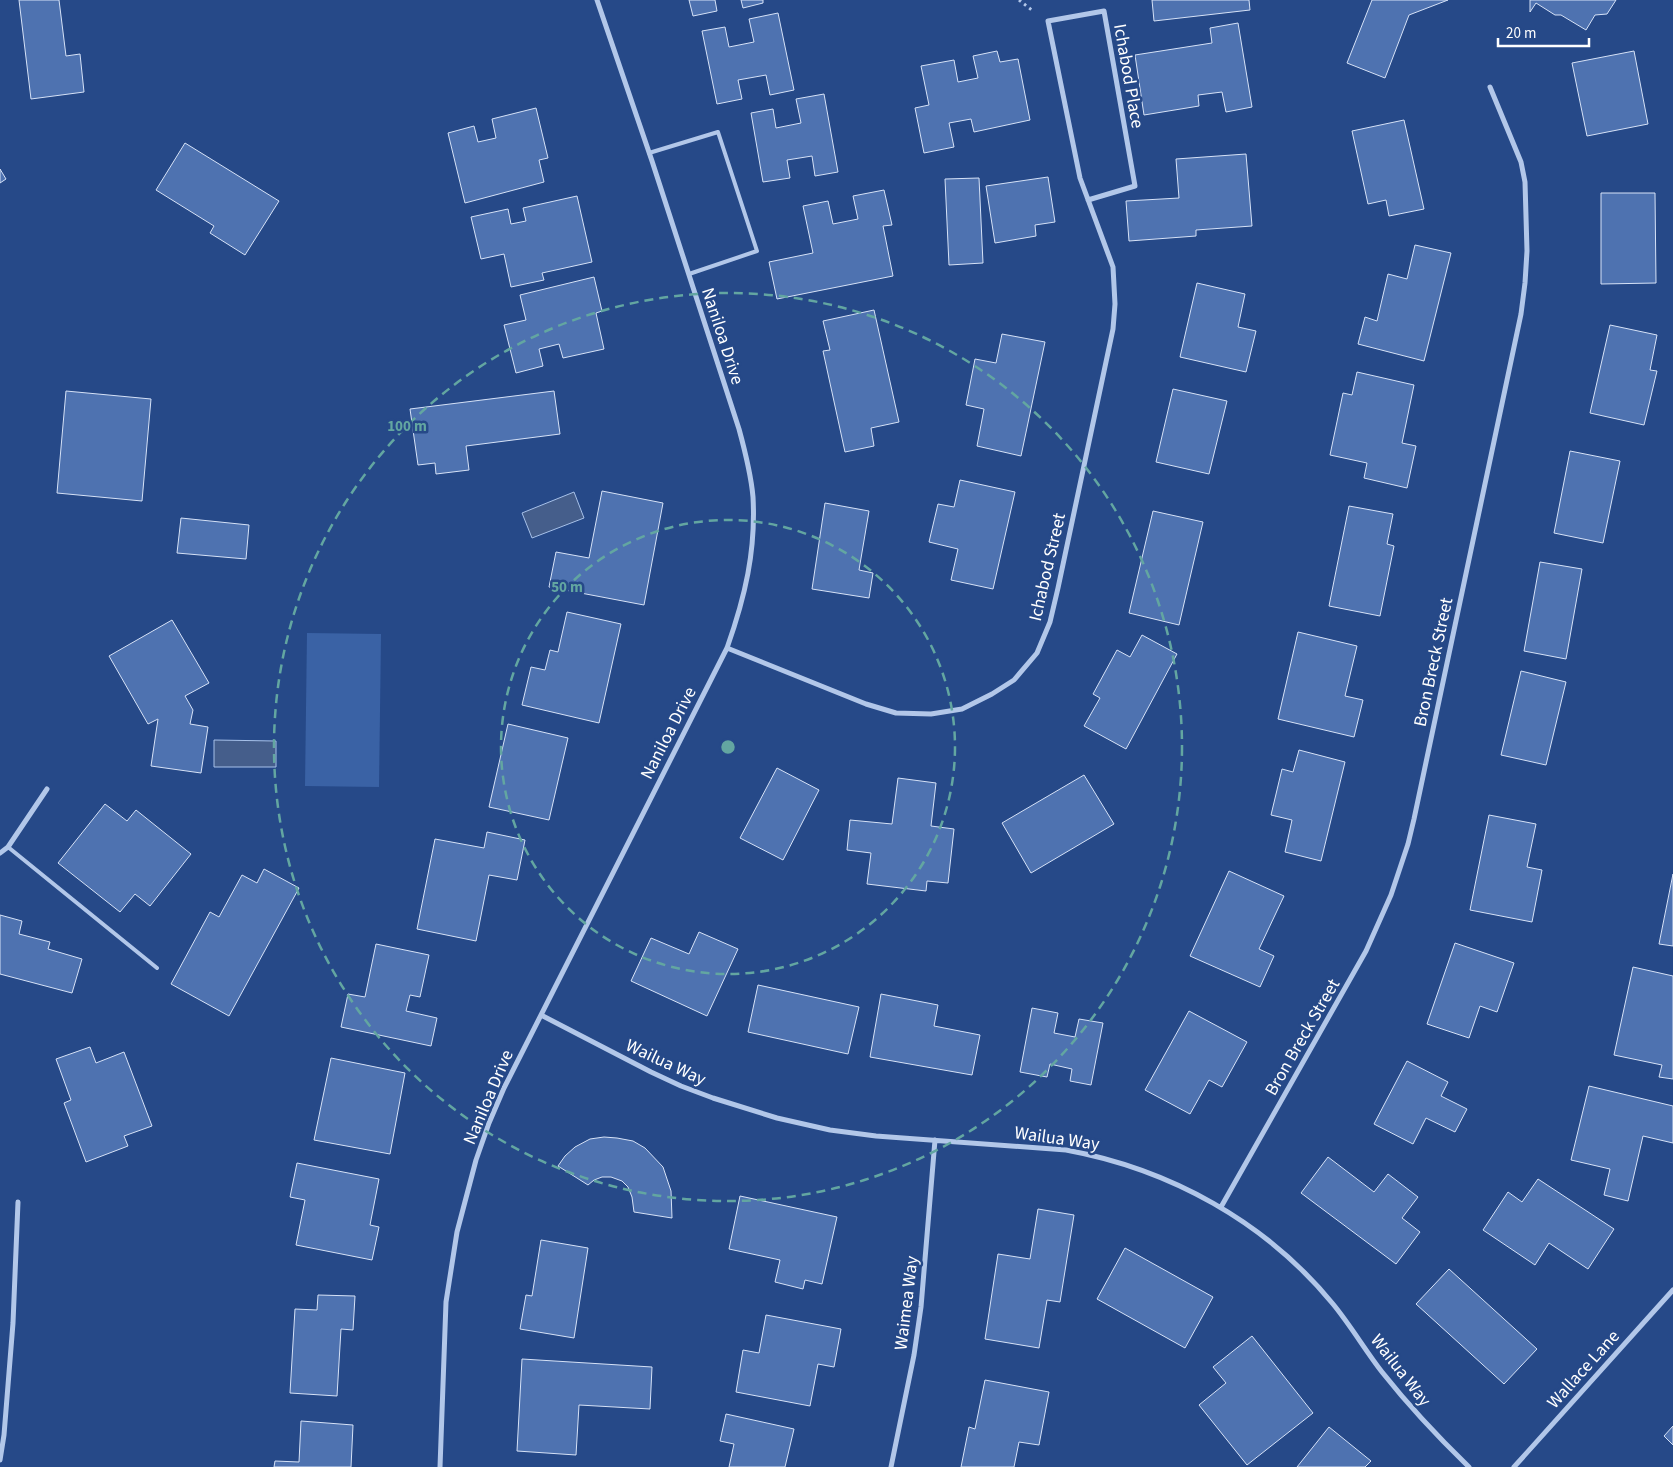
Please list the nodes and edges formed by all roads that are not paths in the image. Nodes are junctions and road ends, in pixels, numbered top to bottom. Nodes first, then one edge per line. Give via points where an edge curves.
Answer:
1 (597, 0) edge
2 (1490, 87) dead end
3 (649, 153) junction
4 (1088, 200) junction
5 (1113, 268) joint
6 (689, 274) junction
7 (727, 648) junction
8 (48, 789) dead end
9 (8, 847) junction
10 (0, 853) edge
11 (157, 968) dead end
12 (541, 1015) junction
13 (935, 1140) junction
14 (18, 1202) dead end
15 (1221, 1207) junction
16 (1673, 1290) edge
17 (0, 1460) edge
18 (440, 1467) edge
19 (891, 1467) edge
20 (1469, 1467) edge
21 (1514, 1467) edge

1 - 3 street, Naniloa Drive
2 - 15 street, Bron Breck Street via 1521,162 1525,182 1526,283 1412,827 1391,895 1366,951
3 - 6 street, Naniloa Drive
3 - 6 lane via 718,132 757,250
4 - 4 street, Ichabod Place via 1135,186 1104,11 1048,21 1080,178
4 - 5 street, Ichabod Place
5 - 7 street, Ichabod Street via 1113,329 1050,622 1036,653 1014,680 962,709 930,714 896,713
6 - 7 street, Naniloa Drive via 739,429 753,496 749,571 741,609
7 - 12 street, Naniloa Drive
8 - 9 street
9 - 10 street
9 - 11 lane
12 - 13 street, Wailua Way via 651,1072 746,1109 830,1130
12 - 18 street, Naniloa Drive via 489,1123 457,1232 446,1302
13 - 15 street, Wailua Way via 1094,1155 1148,1172
13 - 19 street, Waimea Way via 921,1307
14 - 17 street via 13,1323
15 - 20 street, Wailua Way via 1268,1240 1311,1279 1415,1412
16 - 21 street, Wallace Lane

